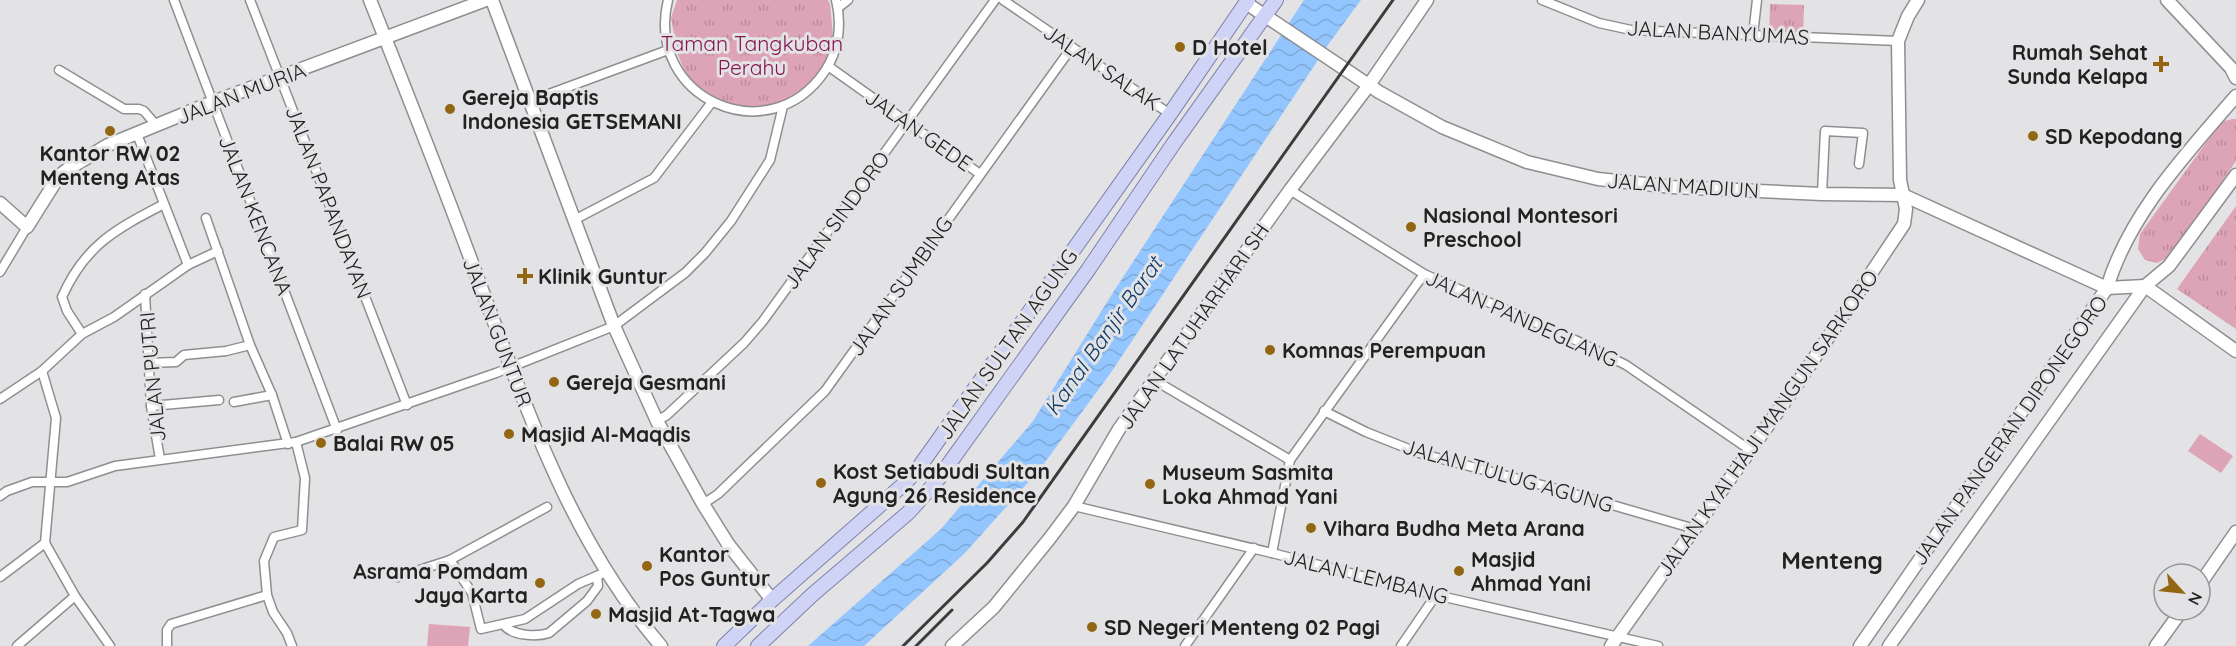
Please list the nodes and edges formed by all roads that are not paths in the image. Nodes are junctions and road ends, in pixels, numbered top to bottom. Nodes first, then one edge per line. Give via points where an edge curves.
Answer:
1 (174, 0) edge
2 (250, 0) edge
3 (370, 0) edge
4 (486, 0) edge
5 (492, 0) edge
6 (668, 0) edge
7 (848, 0) edge
8 (995, 0) edge
9 (1003, 0) edge
10 (1276, 0) edge
11 (1427, 0) edge
12 (1542, 0) edge
13 (1757, 0) edge
14 (1918, 0) edge
15 (2167, 0) edge
16 (1245, 1) edge
17 (837, 4) edge
18 (1268, 18) junction
19 (1754, 35) junction
20 (385, 38) junction
21 (1898, 41) junction
22 (1072, 47) junction
23 (668, 50) junction
24 (828, 66) junction
25 (59, 70) dead end
26 (281, 78) junction
27 (2236, 78) edge
28 (1369, 86) junction
29 (2236, 96) edge
30 (530, 101) junction
31 (213, 102) junction
32 (712, 102) junction
33 (783, 106) junction
34 (1170, 114) junction
35 (906, 122) junction
36 (156, 124) junction
37 (136, 134) junction
38 (1153, 138) junction
39 (1170, 150) junction
40 (1859, 164) dead end
41 (980, 174) junction
42 (2236, 175) edge
43 (1290, 190) junction
44 (1822, 194) junction
45 (1904, 195) junction
46 (0, 203) edge
47 (164, 204) junction
48 (206, 218) dead end
49 (574, 220) junction
50 (27, 227) junction
51 (219, 251) junction
52 (188, 265) junction
53 (0, 272) edge
54 (1424, 274) junction
55 (2145, 286) junction
56 (2107, 288) junction
57 (145, 294) junction
58 (614, 326) junction
59 (82, 334) junction
60 (250, 345) junction
61 (2236, 351) edge
62 (149, 363) junction
63 (511, 367) junction
64 (42, 370) junction
65 (1154, 380) junction
66 (272, 395) junction
67 (0, 399) edge
68 (219, 400) dead end
69 (234, 402) dead end
70 (408, 405) junction
71 (151, 406) junction
72 (1324, 411) junction
73 (657, 422) junction
74 (337, 430) junction
75 (292, 443) junction
76 (1750, 450) junction
77 (160, 459) junction
78 (1290, 460) junction
79 (50, 482) junction
80 (0, 496) edge
81 (703, 504) junction
82 (1074, 506) junction
83 (547, 507) dead end
84 (1695, 529) junction
85 (2236, 532) edge
86 (45, 543) junction
87 (1254, 548) junction
88 (1272, 553) junction
89 (450, 560) junction
90 (2212, 567) edge
91 (602, 574) junction
92 (0, 577) edge
93 (398, 577) dead end
94 (800, 578) junction
95 (813, 595) junction
96 (1436, 595) junction
97 (75, 596) junction
98 (267, 596) junction
99 (772, 600) junction
100 (2173, 622) edge
101 (504, 625) junction
102 (1615, 641) edge
103 (17, 646) edge
104 (110, 646) edge
105 (167, 646) edge
106 (292, 646) edge
107 (661, 646) edge
108 (724, 646) edge
109 (758, 646) edge
110 (952, 646) edge
111 (1185, 646) edge
112 (1401, 646) edge
113 (1658, 646) edge
114 (1860, 646) edge
115 (1889, 646) edge
116 (2156, 646) edge

1 - 31 street, JALAN KENCANA
2 - 26 street, JALAN PAPANDAYAN
3 - 20 street, JALAN GUNTUR
4 - 20 street, JALAN MURIA
5 - 30 street
6 - 23 street
7 - 17 street
8 - 35 street, JALAN SINDORO
9 - 22 street, JALAN SALAK
10 - 18 main road, JALAN SULTAN AGUNG
11 - 28 street, JALAN LATUHARHARI SH
12 - 19 street, JALAN BANYUMAS via 1599,23 1631,30
13 - 19 street
14 - 21 street
15 - 27 street
16 - 18 street, JALAN MADIUN
16 - 34 main road, JALAN SULTAN AGUNG
17 - 24 street via 838,38
18 - 28 street, JALAN MADIUN
18 - 39 main road, JALAN SULTAN AGUNG
19 - 21 street, JALAN BANYUMAS
20 - 26 street, JALAN MURIA
20 - 63 street, JALAN GUNTUR
21 - 45 street, JALAN KYAI HAJI MANGUN SARKORO via 1900,180
22 - 34 street, JALAN SALAK
22 - 41 street, JALAN SUMBING
23 - 30 street
23 - 32 street via 684,80
24 - 33 street via 809,90
24 - 35 street, JALAN GEDE
25 - 36 street via 124,109 144,111
26 - 31 street, JALAN MURIA
26 - 70 street, JALAN PAPANDAYAN
28 - 43 street, JALAN LATUHARHARI SH
28 - 44 street, JALAN MADIUN via 1442,127 1527,162 1598,179
29 - 56 street, JALAN PANGERAN DIPONEGORO via 2173,170 2140,218 2117,257
30 - 49 street
31 - 36 street, JALAN MURIA
31 - 74 street, JALAN KENCANA
32 - 33 street via 754,112
32 - 49 street via 654,178
33 - 58 street via 770,160 731,221 686,273
34 - 38 main road, JALAN SULTAN AGUNG
35 - 41 street, JALAN GEDE
35 - 73 street, JALAN SINDORO via 763,321
36 - 37 street, JALAN MURIA
37 - 47 street
37 - 50 street, JALAN MURIA via 108,145 59,176
38 - 39 main road
38 - 94 main road, JALAN SULTAN AGUNG via 917,470
39 - 95 main road, JALAN SULTAN AGUNG via 936,482 908,513
40 - 44 street via 1863,133 1823,132
41 - 81 street, JALAN SUMBING via 825,391
42 - 55 street, JALAN PANGERAN DIPONEGORO via 2169,266
43 - 54 street, JALAN PANDEGLANG
43 - 65 street, JALAN LATUHARHARI SH
44 - 45 street, JALAN MADIUN
45 - 56 street, JALAN MADIUN
45 - 76 street, JALAN KYAI HAJI MANGUN SARKORO via 1904,224
46 - 50 street
47 - 52 street
47 - 59 street via 107,236 77,268 62,297
48 - 51 street
49 - 58 street
50 - 53 street
51 - 52 street, JALAN PUTRI
51 - 60 street
52 - 57 street, JALAN PUTRI
54 - 72 street
54 - 76 street, JALAN PANDEGLANG via 1626,365
55 - 56 street, JALAN MADIUN
55 - 61 street
55 - 115 street, JALAN PANGERAN DIPONEGORO
56 - 114 street, JALAN PANGERAN DIPONEGORO
57 - 59 street, JALAN PUTRI
57 - 62 street, JALAN PUTRI
58 - 63 street
58 - 73 street
59 - 64 street, JALAN PUTRI
60 - 62 street via 184,355 176,362
60 - 66 street
62 - 71 street, JALAN PUTRI
63 - 70 street
63 - 91 street, JALAN GUNTUR via 554,475
64 - 67 street, JALAN PUTRI
64 - 79 street via 56,418
65 - 78 street
65 - 82 street, JALAN LATUHARHARI SH via 1119,429
66 - 69 street
66 - 75 street
68 - 71 street
70 - 74 street
71 - 77 street, JALAN PUTRI
72 - 78 street
72 - 84 street, JALAN TULUG AGUNG via 1419,453
73 - 81 street
74 - 75 street
75 - 77 street
75 - 98 street via 305,478 303,529 274,537 264,561
76 - 84 street, JALAN KYAI HAJI MANGUN SARKORO
77 - 79 street via 115,466 67,482
78 - 88 street
79 - 80 street via 33,482
79 - 86 street
81 - 99 street via 728,544
82 - 87 street, JALAN LEMBANG
82 - 110 street, JALAN LATUHARHARI SH via 994,607
83 - 89 street
84 - 102 street, JALAN KYAI HAJI MANGUN SARKORO
85 - 90 street
86 - 92 street
86 - 97 street
87 - 88 street, JALAN LEMBANG
87 - 111 street
88 - 96 street, JALAN LEMBANG
89 - 93 street
89 - 101 street via 472,593 481,629
91 - 101 street via 578,584 525,619
91 - 101 street via 587,601 549,633 509,631
91 - 107 street, JALAN GUNTUR
94 - 95 main road
94 - 99 main road, JALAN SULTAN AGUNG
95 - 109 main road, JALAN SULTAN AGUNG
96 - 102 street, JALAN LEMBANG
96 - 112 street
97 - 103 street
97 - 104 street
98 - 105 street via 171,624
98 - 106 street
99 - 108 main road, JALAN SULTAN AGUNG
100 - 116 street
102 - 113 street, JALAN LEMBANG

